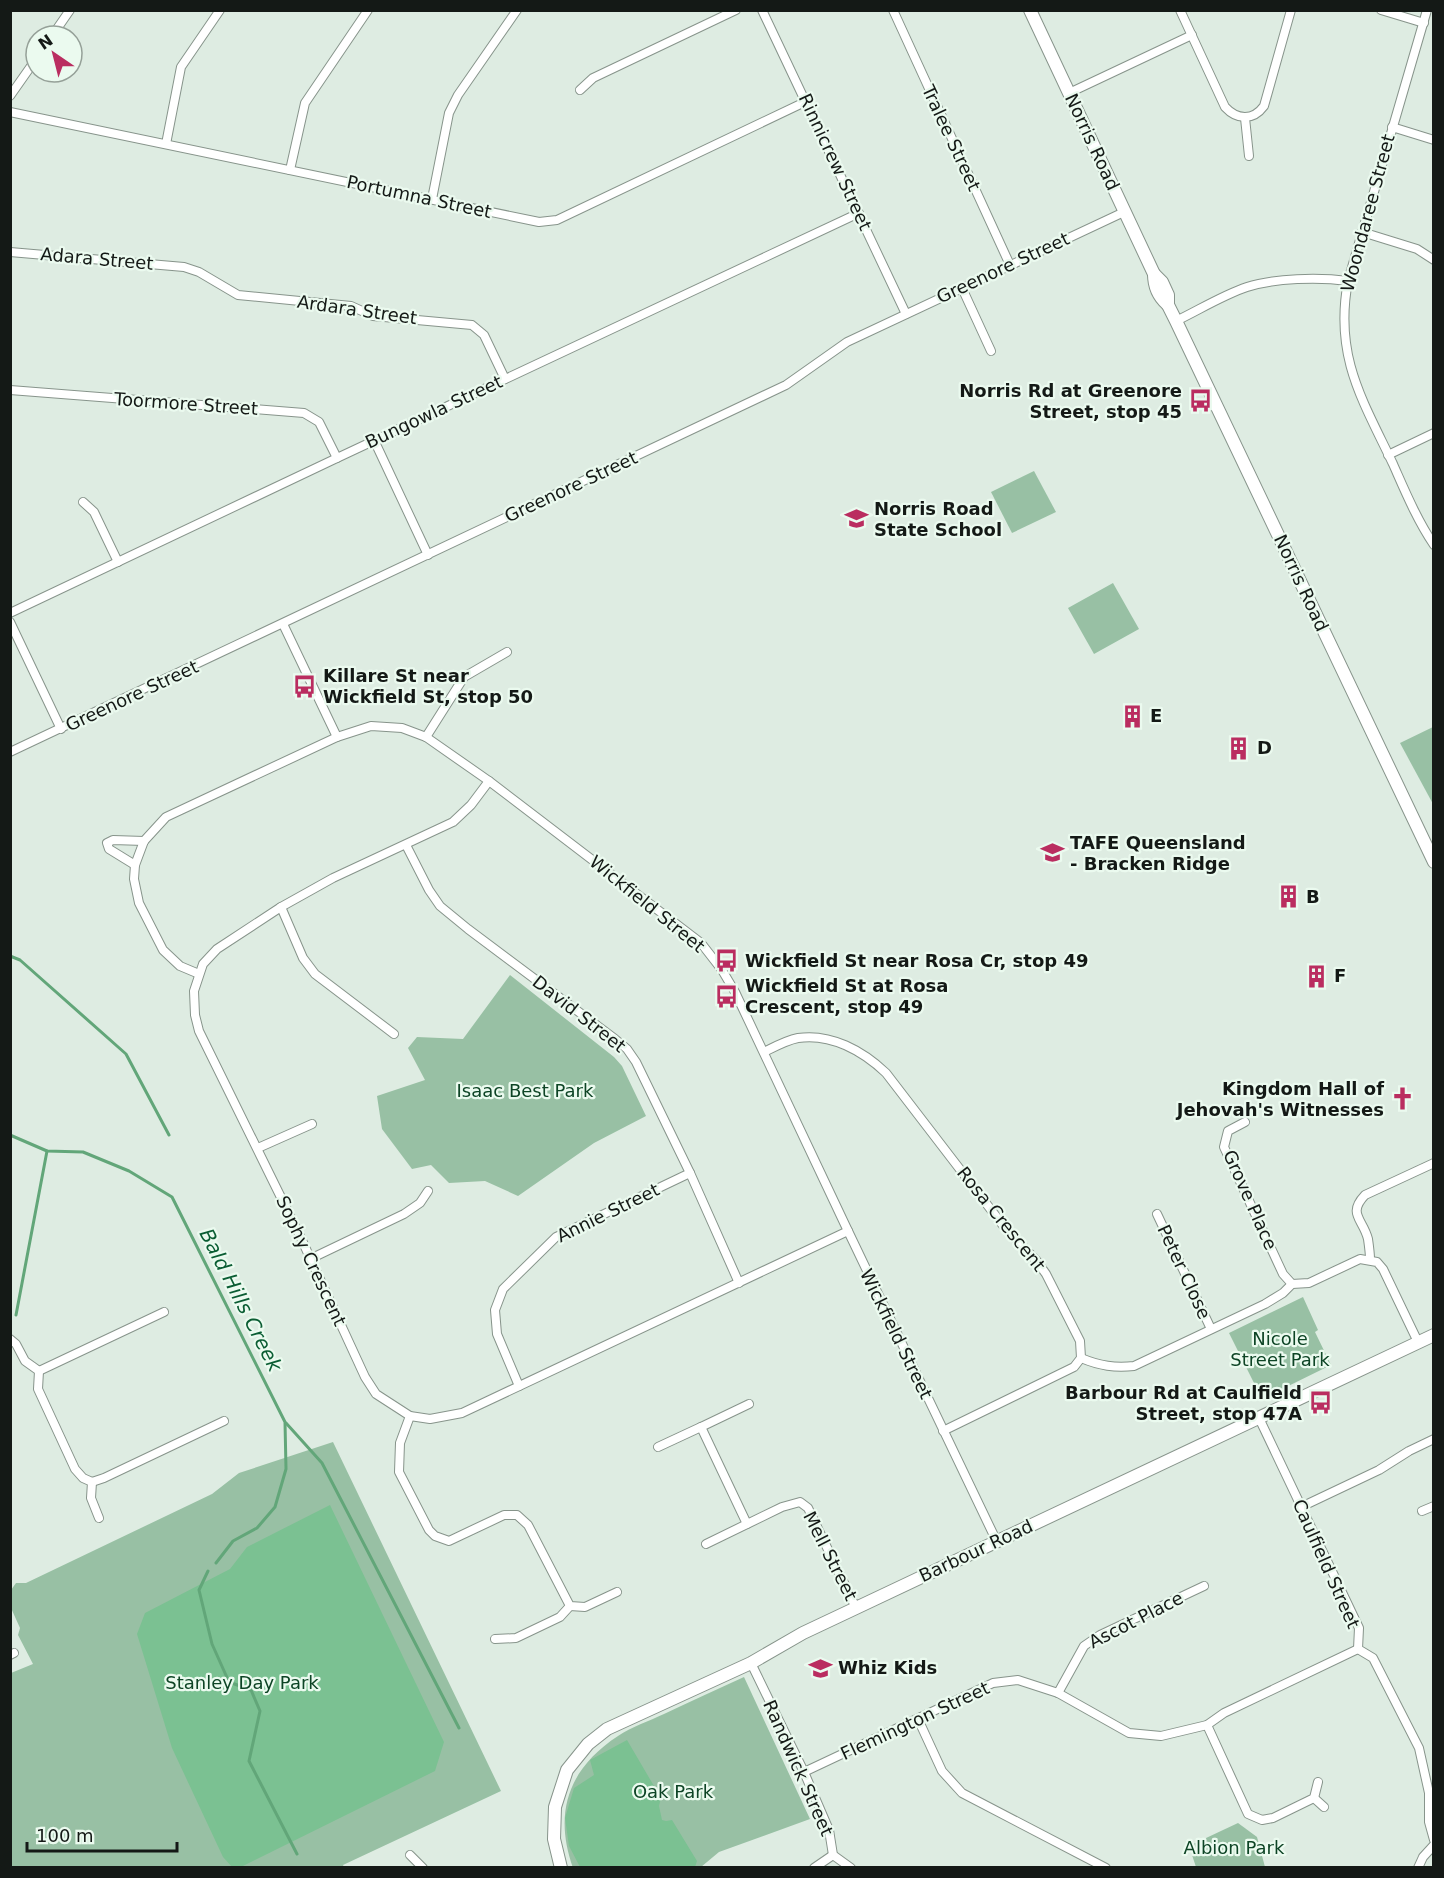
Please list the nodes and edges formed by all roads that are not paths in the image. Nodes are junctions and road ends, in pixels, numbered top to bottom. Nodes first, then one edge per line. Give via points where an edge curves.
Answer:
1 (70, 10) edge
2 (220, 10) edge
3 (368, 10) edge
4 (517, 10) edge
5 (736, 10) edge
6 (762, 10) edge
7 (893, 10) edge
8 (1030, 10) edge
9 (1180, 10) edge
10 (1291, 10) edge
11 (1381, 10) edge
12 (1427, 10) edge
13 (1424, 23) junction
14 (60, 24) edge
15 (1192, 34) junction
16 (24, 76) edge
17 (580, 90) dead end
18 (1069, 93) junction
19 (10, 96) edge
20 (807, 101) junction
21 (10, 112) edge
22 (1245, 118) junction
23 (1392, 127) junction
24 (1434, 140) edge
25 (166, 144) junction
26 (1249, 156) dead end
27 (290, 170) junction
28 (432, 199) junction
29 (1124, 212) junction
30 (859, 213) junction
31 (1362, 232) junction
32 (10, 252) edge
33 (1434, 260) edge
34 (1010, 265) junction
35 (184, 267) joint
36 (1348, 282) junction
37 (962, 288) junction
38 (906, 314) junction
39 (1176, 321) junction
40 (991, 351) dead end
41 (505, 379) junction
42 (10, 390) edge
43 (1434, 433) edge
44 (374, 440) junction
45 (1388, 455) junction
46 (337, 458) junction
47 (83, 502) dead end
48 (1434, 545) edge
49 (428, 555) junction
50 (118, 562) junction
51 (10, 613) edge
52 (10, 622) edge
53 (283, 624) junction
54 (507, 652) dead end
55 (61, 729) junction
56 (337, 737) junction
57 (426, 737) junction
58 (10, 752) edge
59 (489, 781) junction
60 (144, 841) junction
61 (406, 845) junction
62 (1434, 862) edge
63 (135, 864) junction
64 (281, 907) junction
65 (199, 974) junction
66 (394, 1034) dead end
67 (764, 1052) junction
68 (1245, 1122) dead end
69 (312, 1124) dead end
70 (258, 1148) junction
71 (1434, 1163) edge
72 (690, 1173) junction
73 (428, 1191) dead end
74 (1157, 1214) dead end
75 (848, 1232) junction
76 (310, 1259) junction
77 (1370, 1259) junction
78 (739, 1283) junction
79 (1292, 1284) junction
80 (164, 1312) dead end
81 (1211, 1329) junction
82 (1434, 1335) edge
83 (10, 1339) edge
84 (1418, 1342) junction
85 (1082, 1358) junction
86 (39, 1371) junction
87 (519, 1386) junction
88 (749, 1404) dead end
89 (410, 1416) junction
90 (1258, 1418) junction
91 (224, 1421) dead end
92 (701, 1427) junction
93 (943, 1431) junction
94 (1434, 1439) edge
95 (658, 1447) dead end
96 (92, 1482) junction
97 (1434, 1506) edge
98 (1301, 1507) junction
99 (1422, 1511) dead end
100 (99, 1518) dead end
101 (747, 1524) junction
102 (997, 1542) junction
103 (706, 1544) dead end
104 (1204, 1586) dead end
105 (617, 1592) dead end
106 (570, 1606) junction
107 (855, 1608) junction
108 (495, 1639) dead end
109 (1358, 1649) junction
110 (751, 1663) junction
111 (1058, 1693) junction
112 (918, 1719) junction
113 (1207, 1725) junction
114 (804, 1772) junction
115 (1318, 1782) dead end
116 (1314, 1798) junction
117 (1324, 1807) dead end
118 (1434, 1840) edge
119 (1434, 1845) edge
120 (410, 1855) dead end
121 (833, 1855) junction
122 (423, 1868) edge
123 (561, 1868) edge
124 (814, 1868) edge
125 (851, 1868) edge
126 (1106, 1868) edge
127 (1418, 1868) edge

1 - 14 street
2 - 25 street via 181,67
3 - 27 street via 305,103
4 - 28 street via 449,112
5 - 17 street via 593,78
6 - 20 street, Rinnicrew Street
7 - 34 street, Tralee Street
8 - 18 street, Norris Road
9 - 15 street
10 - 22 street via 1264,106
11 - 13 street
12 - 13 street, Woondaree Street
13 - 23 street, Woondaree Street
15 - 18 street
15 - 22 street via 1225,107
16 - 19 street
18 - 29 street, Norris Road
20 - 28 street, Portumna Street via 558,220 539,222
20 - 30 street, Rinnicrew Street
21 - 25 street, Portumna Street
22 - 26 street
23 - 24 street
23 - 31 street, Woondaree Street
25 - 27 street, Portumna Street
27 - 28 street, Portumna Street
29 - 34 street, Greenore Street
29 - 39 street, Norris Road via 1154,274 1154,286
30 - 38 street, Rinnicrew Street
30 - 41 street, Bungowla Street
31 - 33 street via 1417,249
31 - 36 street, Woondaree Street
32 - 35 street, Adara Street
34 - 37 street, Greenore Street
35 - 41 street, Ardara Street via 238,295 351,306 373,316 472,325 484,334
36 - 39 street via 1286,280 1256,284
36 - 45 street, Woondaree Street via 1343,325 1346,349 1360,394
37 - 38 street, Greenore Street
37 - 40 street
38 - 49 street, Greenore Street via 847,342 786,385
39 - 62 street, Norris Road
41 - 44 street, Bungowla Street
42 - 46 street, Toormore Street via 304,413 319,422
43 - 45 street
44 - 46 street, Bungowla Street
44 - 49 street
45 - 48 street, Woondaree Street
46 - 50 street, Bungowla Street
47 - 50 street via 93,512
49 - 53 street, Greenore Street
50 - 51 street, Bungowla Street
52 - 55 street
53 - 55 street, Greenore Street
53 - 56 street
54 - 57 street via 464,677
55 - 58 street, Greenore Street
56 - 57 street, Wickfield Street via 371,726 402,728
56 - 60 street, Wickfield Street via 166,817
57 - 59 street, Wickfield Street
59 - 61 street, Sophy Crescent via 453,822
59 - 67 street, Wickfield Street via 701,943 727,977
60 - 63 street, Wickfield Street
60 - 63 street via 107,843 109,849
61 - 64 street, Sophy Crescent
61 - 72 street, David Street via 441,906 627,1049
63 - 65 street, Wickfield Street via 139,903 163,950 180,966
64 - 65 street, Sophy Crescent via 217,949
64 - 66 street via 303,958 315,974
65 - 70 street, Sophy Crescent via 194,999 199,1031
67 - 75 street, Wickfield Street
67 - 85 street, Rosa Crescent via 797,1038 837,1041 886,1073 1005,1228 1046,1274 1080,1341
68 - 79 street, Grove Place via 1228,1131 1224,1147 1283,1274
69 - 70 street
70 - 76 street, Sophy Crescent
71 - 77 street via 1365,1195 1358,1203 1356,1211 1368,1238
72 - 78 street, David Street
72 - 87 street, Annie Street via 556,1237 503,1289 495,1310 497,1334
73 - 76 street via 420,1203 404,1214
74 - 81 street, Peter Close
75 - 78 street
75 - 93 street, Wickfield Street
76 - 89 street, Sophy Crescent via 364,1377 376,1394
77 - 79 street via 1360,1259 1309,1283
77 - 84 street via 1383,1269
78 - 87 street
79 - 81 street via 1265,1304
80 - 86 street
81 - 85 street via 1134,1366 1097,1365
82 - 84 street, Barbour Road
83 - 86 street via 25,1361
84 - 90 street, Barbour Road
85 - 93 street via 1074,1367
86 - 96 street via 38,1389 75,1468
87 - 89 street via 462,1413 430,1419
88 - 92 street
89 - 106 street via 400,1443 399,1472 429,1530 449,1541 504,1515 517,1515 528,1525
90 - 98 street, Caulfield Street
90 - 102 street, Barbour Road
91 - 96 street
92 - 95 street
92 - 101 street
93 - 102 street, Wickfield Street
94 - 98 street
96 - 100 street via 91,1498
97 - 99 street
98 - 109 street, Caulfield Street via 1359,1629
101 - 103 street, Mell Street
101 - 107 street, Mell Street via 801,1502 808,1508
102 - 107 street, Barbour Road
104 - 111 street, Ascot Place via 1084,1646
105 - 106 street via 585,1607
106 - 108 street via 560,1617 516,1638
107 - 110 street, Barbour Road
109 - 113 street, Flemington Street via 1224,1713
109 - 118 street, Caulfield Street via 1373,1658 1419,1748
110 - 114 street, Randwick Street
110 - 123 street, Barbour Road via 602,1733 588,1744 567,1770 555,1807 554,1839
111 - 112 street, Flemington Street via 1018,1680 993,1683
111 - 113 street, Flemington Street via 1129,1733 1161,1736
112 - 114 street, Flemington Street
112 - 126 street via 942,1771 962,1793
113 - 116 street via 1248,1814 1262,1820 1273,1818
114 - 121 street, Randwick Street via 829,1830
115 - 116 street
116 - 117 street
119 - 127 street
120 - 122 street
121 - 124 street
121 - 125 street, Randwick Street

